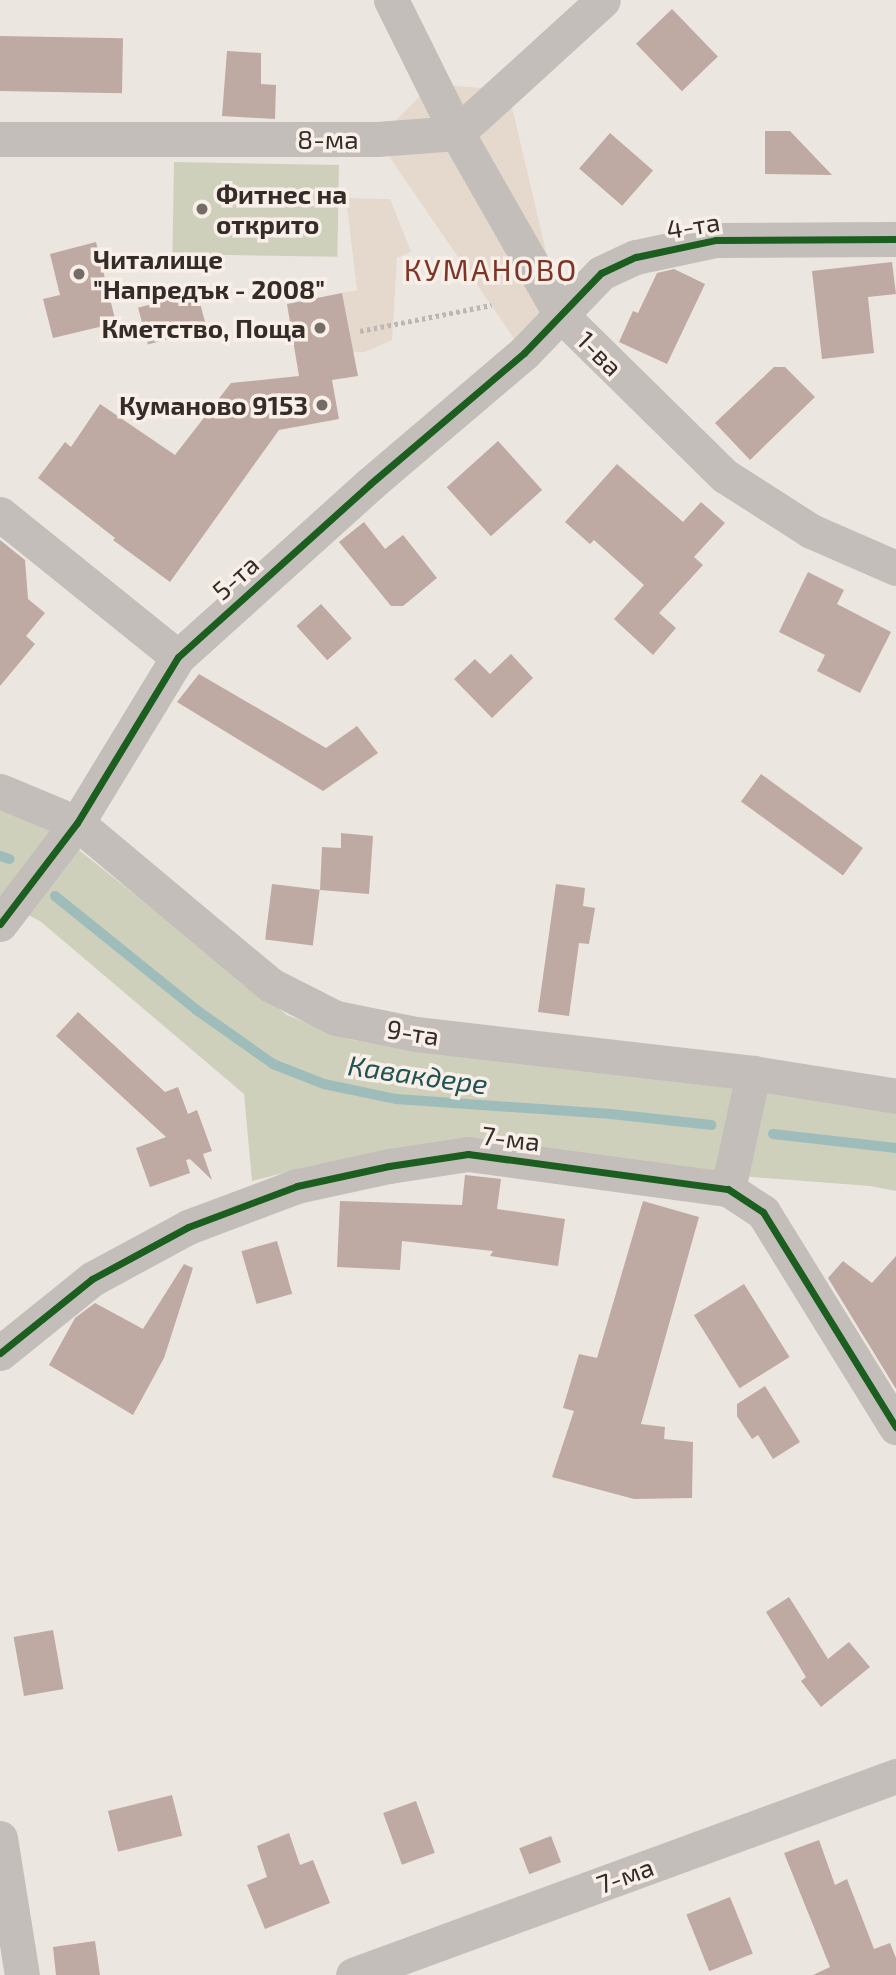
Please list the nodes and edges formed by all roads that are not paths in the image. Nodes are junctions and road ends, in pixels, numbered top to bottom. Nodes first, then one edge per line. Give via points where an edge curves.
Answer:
1 (391, 0) edge
2 (603, 0) edge
3 (457, 133) junction
4 (0, 139) edge
5 (896, 239) edge
6 (561, 315) junction
7 (0, 514) edge
8 (896, 568) edge
9 (178, 657) junction
10 (0, 791) edge
11 (77, 823) junction
12 (0, 924) edge
13 (753, 1073) junction
14 (896, 1096) edge
15 (728, 1189) junction
16 (0, 1353) edge
17 (896, 1427) edge
18 (896, 1776) edge
19 (0, 1838) edge
20 (22, 1975) edge
21 (354, 1975) edge

1 - 3 street, 1-ва
2 - 3 street
3 - 4 street, 8-ма via 377,139
3 - 6 street, 1-ва
5 - 6 street, 4-та via 716,240 650,254 601,273
6 - 8 street, 1-ва via 724,475 811,531
6 - 9 street, 5-та via 524,353
7 - 9 street
9 - 11 street, 5-та
10 - 11 street, 9-та
11 - 12 street, 5-та
11 - 13 street, 9-та via 271,985 336,1018 416,1034
13 - 14 street, 9-та
13 - 15 street
15 - 16 street, 7-ма via 468,1154 310,1183 188,1227 92,1279
15 - 17 street, 7-ма via 763,1212
18 - 21 street, 7-ма
19 - 20 street

